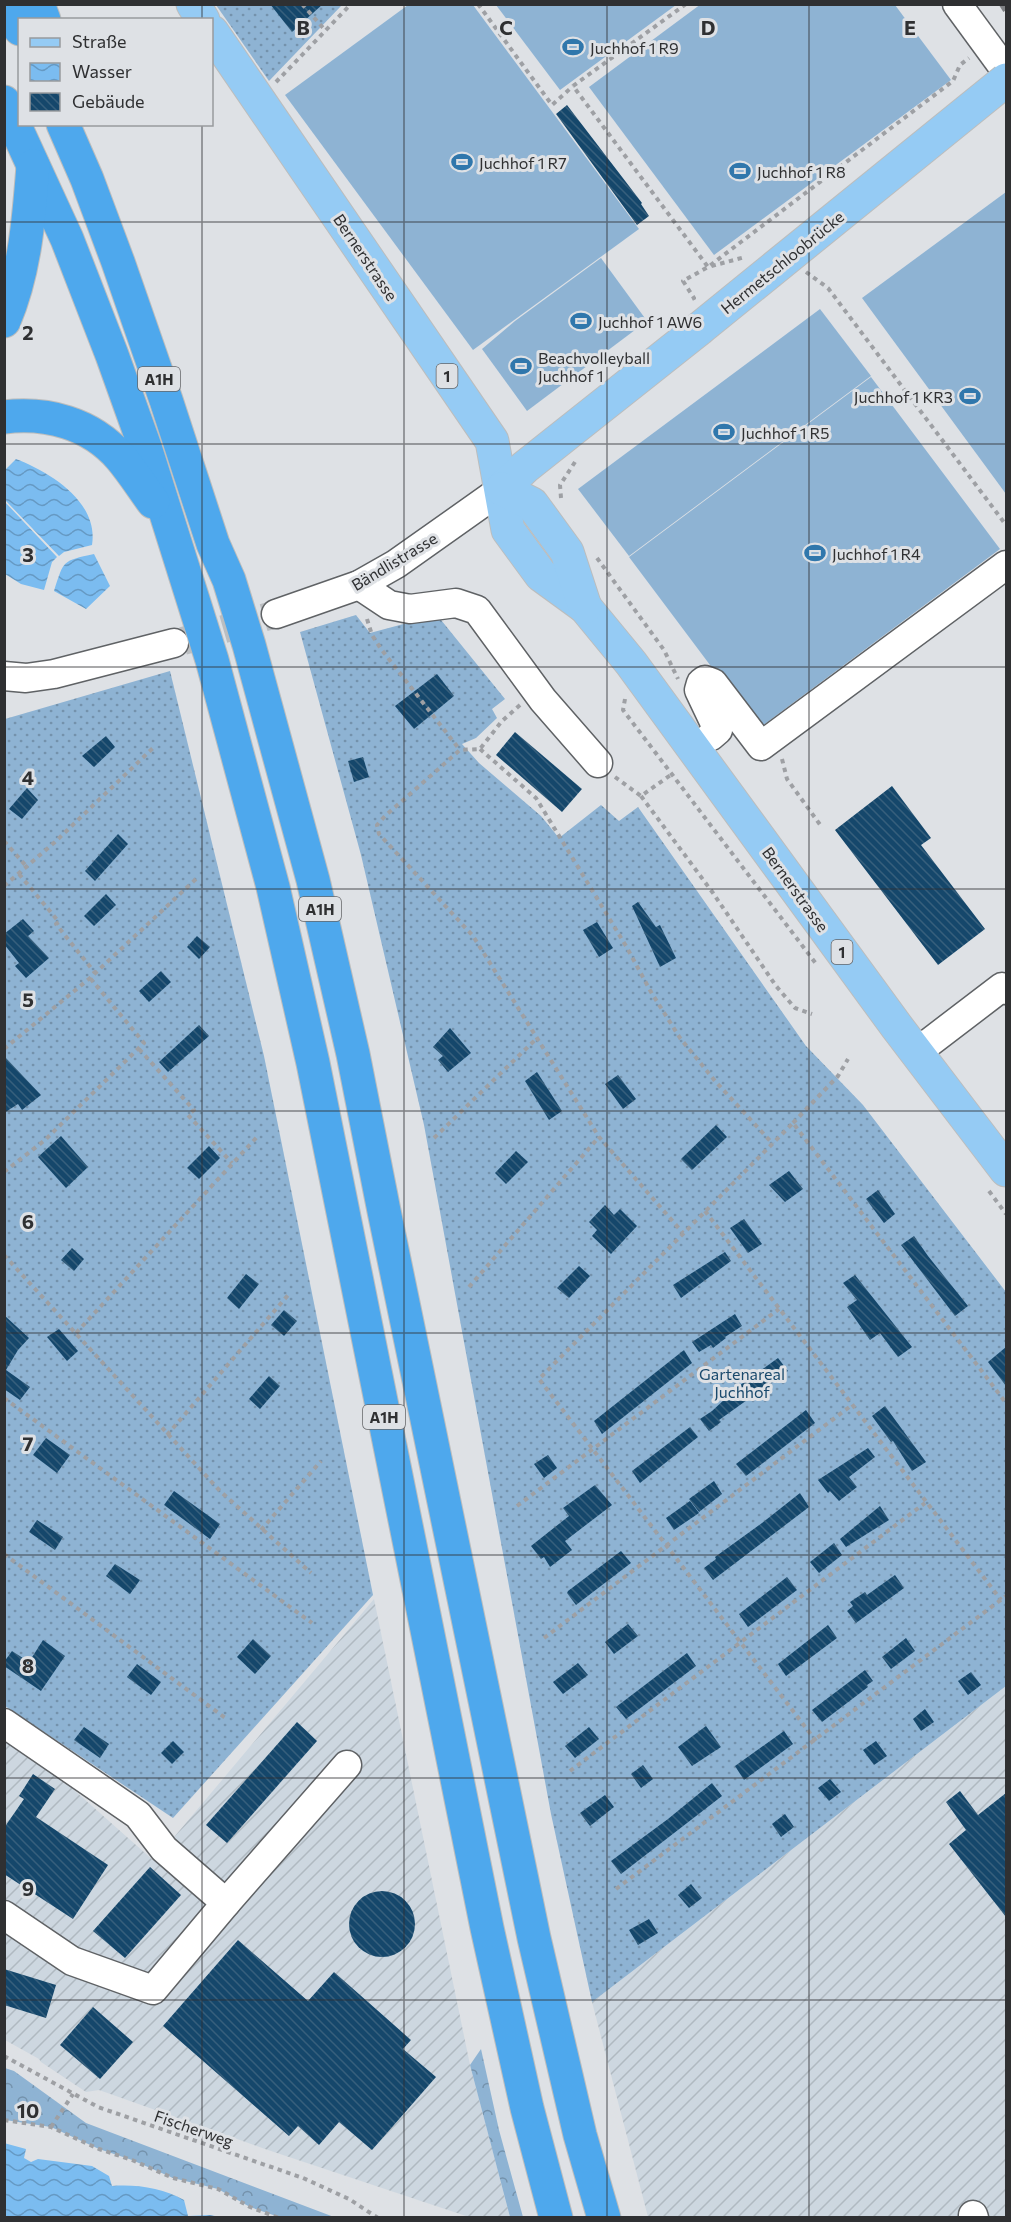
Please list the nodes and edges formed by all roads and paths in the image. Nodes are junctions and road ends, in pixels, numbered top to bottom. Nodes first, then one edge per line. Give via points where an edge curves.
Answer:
1 (8, 4) edge
2 (193, 4) edge
3 (302, 4) edge
4 (351, 4) edge
5 (478, 4) edge
6 (957, 4) edge
7 (202, 18) edge
8 (18, 25) edge
9 (325, 30) junction
10 (213, 33) edge
11 (987, 45) junction
12 (1006, 71) edge
13 (1006, 80) edge
14 (273, 86) dead end
15 (573, 86) dead end
16 (4, 102) edge
17 (64, 126) edge
18 (84, 126) edge
19 (34, 164) junction
20 (97, 183) junction
21 (693, 316) junction
22 (4, 321) edge
23 (4, 417) edge
24 (502, 489) junction
25 (170, 525) junction
26 (1006, 565) edge
27 (359, 585) junction
28 (364, 613) dead end
29 (276, 614) tunnel mouth
30 (174, 643) tunnel mouth
31 (4, 676) edge
32 (537, 691) junction
33 (775, 735) junction
34 (711, 736) dead end
35 (153, 748) dead end
36 (480, 749) junction
37 (460, 750) junction
38 (598, 764) joint
39 (672, 774) dead end
40 (641, 796) junction
41 (821, 826) dead end
42 (4, 841) edge
43 (27, 867) junction
44 (19, 874) junction
45 (196, 879) dead end
46 (4, 886) edge
47 (96, 973) junction
48 (90, 978) junction
49 (1006, 990) edge
50 (812, 1014) dead end
51 (536, 1039) junction
52 (139, 1048) junction
53 (4, 1049) edge
54 (917, 1052) junction
55 (848, 1059) dead end
56 (792, 1122) junction
57 (257, 1137) dead end
58 (599, 1137) junction
59 (434, 1138) dead end
60 (773, 1144) junction
61 (232, 1163) junction
62 (1006, 1170) edge
63 (4, 1172) edge
64 (705, 1211) junction
65 (682, 1233) junction
66 (4, 1255) edge
67 (469, 1287) dead end
68 (289, 1294) dead end
69 (779, 1309) junction
70 (76, 1333) junction
71 (4, 1398) edge
72 (1006, 1402) edge
73 (852, 1405) junction
74 (167, 1435) junction
75 (592, 1448) junction
76 (321, 1461) dead end
77 (925, 1503) junction
78 (517, 1506) dead end
79 (261, 1530) junction
80 (667, 1544) junction
81 (4, 1554) edge
82 (311, 1573) dead end
83 (1006, 1596) edge
84 (1001, 1600) junction
85 (312, 1623) dead end
86 (544, 1638) dead end
87 (740, 1642) junction
88 (228, 1720) dead end
89 (4, 1723) edge
90 (816, 1741) junction
91 (347, 1765) dead end
92 (570, 1771) dead end
93 (616, 1889) dead end
94 (226, 1903) junction
95 (4, 1915) edge
96 (4, 2056) edge
97 (74, 2094) junction
98 (4, 2120) edge
99 (51, 2127) junction
100 (279, 2217) edge
101 (378, 2217) edge
102 (556, 2217) edge
103 (604, 2217) edge

1 - 8 highway
2 - 7 main road
3 - 9 path
4 - 9 path
5 - 15 path via 552,105
6 - 11 street
9 - 14 path
10 - 24 main road, Bernerstrasse / 1 via 492,441
11 - 12 street
11 - 21 path via 960,65 953,81 708,267 683,281 694,297
13 - 21 main road, Hermetschloobrücke, bridge
16 - 19 highway, A1H
17 - 20 highway
18 - 20 highway
19 - 22 highway via 21,270
19 - 25 highway, A1H via 116,365
20 - 103 highway, A1H via 228,541 229,580 313,880 534,1938 580,2135
21 - 24 main road, Hermetschloobrücke via 647,372
23 - 25 highway via 57,418 100,439 119,456
24 - 27 street, Bändlistrasse via 396,564
24 - 54 main road, Bernerstrasse / 1 via 532,504 567,552 585,608 631,663
25 - 102 highway, A1H via 212,660 273,887 310,1052 487,1928
26 - 33 street
27 - 29 street, Bändlistrasse
27 - 32 street via 389,605 410,609 456,603 477,610
28 - 37 path via 381,649
30 - 31 street via 54,674
32 - 36 path via 502,722
32 - 38 street
33 - 34 street via 761,746 713,684 705,680 699,690 718,730
33 - 41 path via 787,779
35 - 43 path
36 - 37 path
36 - 60 path via 536,798 680,1038
37 - 51 path via 377,825 380,834 473,936
38 - 40 path
39 - 40 path
40 - 50 path via 776,986 795,1008
42 - 43 path
43 - 44 path
44 - 46 path
44 - 47 path
45 - 47 path
47 - 48 path
48 - 52 path via 144,1043
48 - 53 path
49 - 54 street via 1002,987
51 - 58 path
51 - 59 path
52 - 61 path via 194,1110 188,1115
52 - 63 path via 45,1140
54 - 62 main road, Bernerstrasse / 1
55 - 56 path via 838,1076
56 - 60 path
56 - 72 path
57 - 61 path
58 - 65 path
58 - 67 path
60 - 64 path
61 - 70 path
64 - 65 path
64 - 69 path
65 - 75 path via 539,1379
66 - 70 path
68 - 74 path
69 - 73 path
69 - 75 path
70 - 74 path
71 - 85 path
73 - 77 path
73 - 80 path
74 - 79 path
75 - 78 path
75 - 80 path
76 - 79 path
77 - 84 path
77 - 87 path
79 - 82 path
80 - 86 path
80 - 87 path
81 - 88 path
83 - 84 path
84 - 90 path
87 - 90 path
87 - 92 path
89 - 94 street via 138,1815 164,1849
90 - 93 path
91 - 94 street
94 - 95 street via 153,1990 72,1961
96 - 97 path, Fischerweg
97 - 99 path
97 - 101 path, Fischerweg via 98,2107 303,2178
98 - 99 path
99 - 100 path via 173,2178 218,2189

